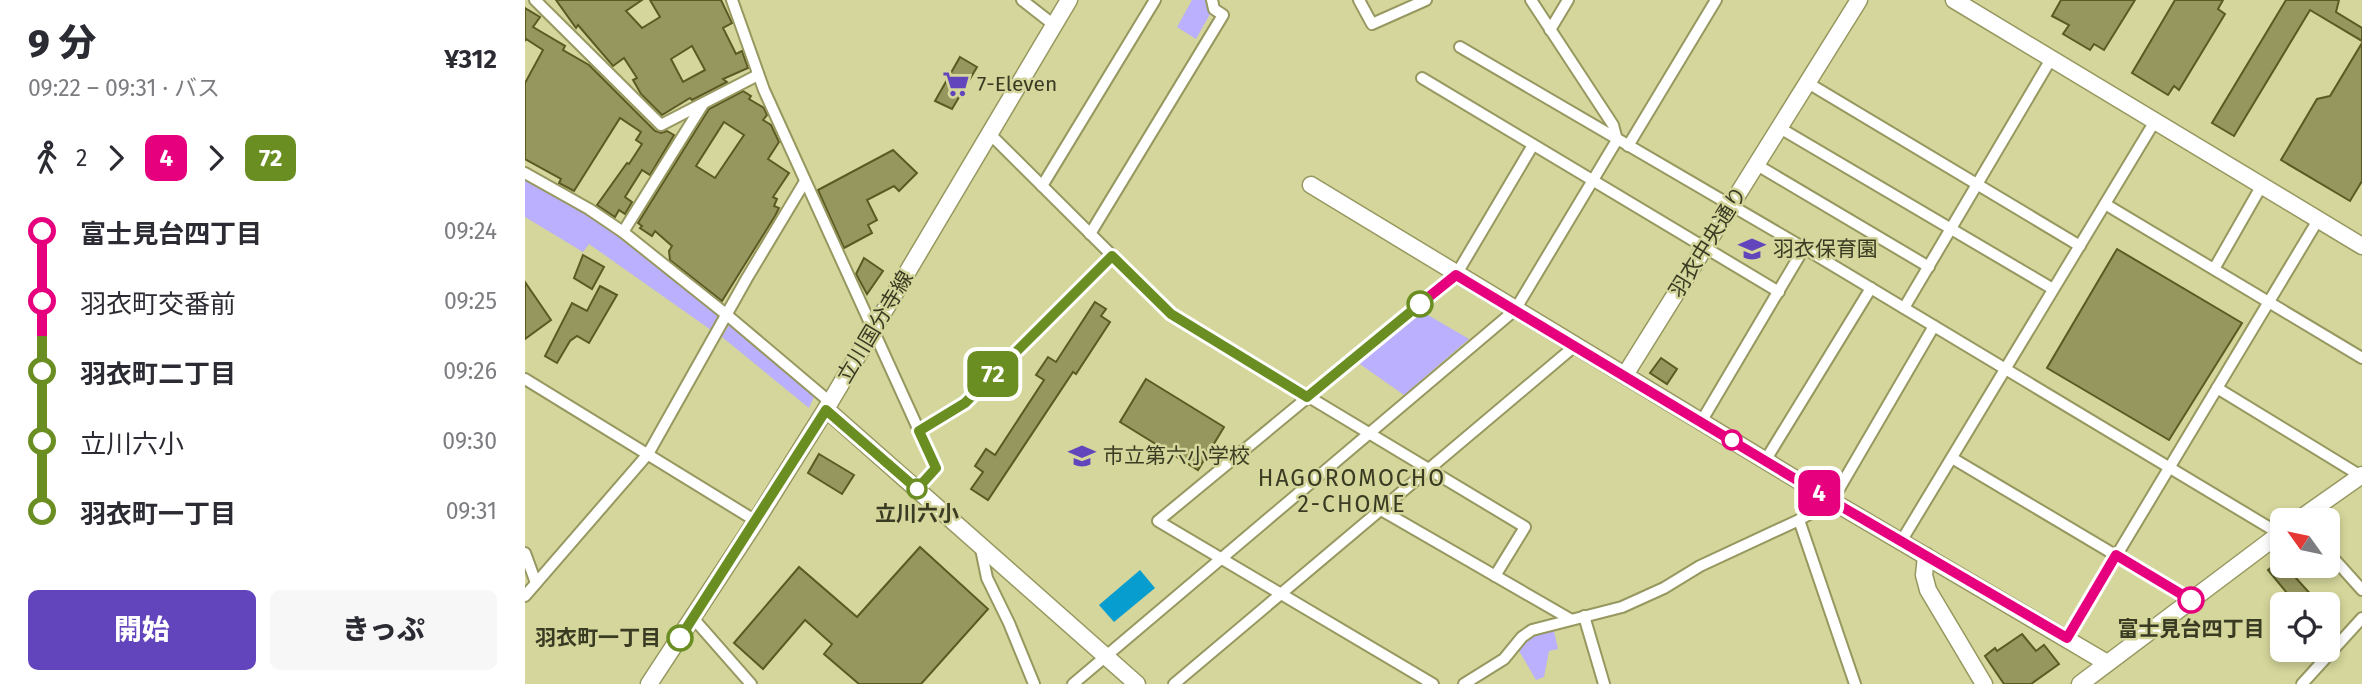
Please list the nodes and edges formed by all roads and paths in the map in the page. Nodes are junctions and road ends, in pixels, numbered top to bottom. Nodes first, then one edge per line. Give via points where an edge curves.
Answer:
1 (535, 0) edge
2 (732, 0) edge
3 (1022, 0) edge
4 (1069, 0) edge
5 (1155, 0) edge
6 (1212, 0) edge
7 (1359, 0) edge
8 (1426, 0) edge
9 (1531, 0) edge
10 (1568, 0) edge
11 (1716, 0) edge
12 (1860, 0) edge
13 (1954, 0) edge
14 (1054, 25) junction
15 (1550, 30) junction
16 (1460, 47) dead end
17 (2051, 59) junction
18 (758, 75) junction
19 (1422, 78) dead end
20 (1808, 83) junction
21 (704, 102) junction
22 (2155, 121) junction
23 (1780, 128) junction
24 (989, 133) junction
25 (1617, 140) junction
26 (1533, 145) junction
27 (1628, 146) junction
28 (1757, 164) junction
29 (525, 173) edge
30 (1593, 181) junction
31 (804, 183) junction
32 (1977, 184) junction
33 (1311, 185) dead end
34 (2262, 185) junction
35 (1042, 186) junction
36 (2105, 204) junction
37 (1731, 207) junction
38 (2318, 220) junction
39 (1951, 229) junction
40 (623, 232) junction
41 (1090, 234) junction
42 (2080, 246) junction
43 (2362, 246) edge
44 (1705, 248) junction
45 (1804, 248) junction
46 (1112, 256) junction
47 (1929, 267) junction
48 (2214, 269) junction
49 (1456, 275) junction
50 (1871, 288) junction
51 (2053, 289) junction
52 (1779, 292) junction
53 (2269, 302) junction
54 (1904, 308) junction
55 (1515, 310) junction
56 (727, 315) junction
57 (1934, 327) junction
58 (873, 330) junction
59 (1576, 345) junction
60 (2362, 358) edge
61 (2004, 370) junction
62 (1625, 375) junction
63 (525, 379) edge
64 (2217, 388) junction
65 (1307, 397) junction
66 (828, 406) junction
67 (1701, 422) junction
68 (919, 431) junction
69 (1368, 433) junction
70 (648, 454) junction
71 (1952, 458) junction
72 (1765, 461) junction
73 (1428, 469) junction
74 (2168, 469) junction
75 (2361, 475) edge
76 (917, 489) junction
77 (1832, 501) junction
78 (2314, 508) edge
79 (1381, 510) junction
80 (1799, 520) junction
81 (757, 521) junction
82 (2270, 527) edge
83 (1902, 541) junction
84 (2270, 541) edge
85 (981, 549) junction
86 (525, 553) edge
87 (2116, 555) junction
88 (1926, 556) junction
89 (1220, 558) junction
90 (2340, 565) edge
91 (1495, 576) junction
92 (536, 583) junction
93 (2362, 590) edge
94 (1282, 593) junction
95 (525, 596) edge
96 (2191, 600) junction
97 (1584, 616) junction
98 (693, 618) junction
99 (2362, 618) edge
100 (1570, 619) junction
101 (2067, 638) junction
102 (1104, 656) junction
103 (2107, 663) junction
104 (649, 684) edge
105 (751, 684) edge
106 (1034, 684) edge
107 (1073, 684) edge
108 (1137, 684) edge
109 (1174, 684) edge
110 (1433, 684) edge
111 (1464, 684) edge
112 (1604, 684) edge
113 (1855, 684) edge
114 (1984, 684) edge
115 (2080, 684) edge
116 (2302, 684) edge

1 - 21 street via 661,125
2 - 18 street
3 - 14 street
4 - 14 street, 立川国分寺線
5 - 35 street
6 - 41 street via 1223,15
7 - 8 street via 1372,24
9 - 15 street
10 - 15 street
11 - 27 street
12 - 20 street, 羽衣中央通り
13 - 17 street
14 - 24 street, 立川国分寺線
15 - 25 street via 1613,125
16 - 25 street
17 - 22 street
17 - 32 street
18 - 21 street
18 - 31 street
19 - 26 street
20 - 23 street, 羽衣中央通り
20 - 32 street
21 - 40 street
22 - 34 street
22 - 36 street
23 - 28 street, 羽衣中央通り
23 - 39 street
24 - 35 street
24 - 58 street, 立川国分寺線
25 - 27 street
25 - 30 street
26 - 30 street
26 - 49 street
27 - 37 street
28 - 37 street, 羽衣中央通り
28 - 47 street
29 - 40 street
30 - 44 street
30 - 55 street
31 - 56 street
31 - 58 street
32 - 39 street
32 - 42 street
33 - 49 street
34 - 38 street
34 - 48 street
35 - 41 street
36 - 42 street
36 - 48 street
37 - 44 street, 羽衣中央通り
37 - 45 street
38 - 43 street
38 - 53 street
39 - 47 street
39 - 51 street
40 - 56 street
41 - 46 street
42 - 51 street
44 - 52 street
44 - 62 street, 羽衣中央通り
45 - 50 street
45 - 52 street
46 - 65 street via 1171,314
46 - 68 street via 965,403
47 - 54 street
48 - 53 street
49 - 55 street
49 - 65 street
50 - 54 street
50 - 72 street
51 - 61 street
52 - 67 street
53 - 60 street
53 - 64 street
54 - 57 street
55 - 59 street
55 - 69 street
56 - 66 street
56 - 70 street
57 - 61 street
57 - 77 street
58 - 66 street, 立川国分寺線
58 - 68 street
59 - 62 street
59 - 73 street
61 - 71 street
61 - 74 street
62 - 67 street
63 - 70 street
64 - 74 street
64 - 75 street
65 - 69 street
65 - 89 street via 1158,521
66 - 76 street
66 - 81 street, 立川国分寺線
67 - 72 street
68 - 76 street via 936,468
69 - 73 street
69 - 89 street
70 - 81 street
70 - 92 street
71 - 83 street
71 - 87 street
72 - 77 street
73 - 79 street
73 - 91 street via 1525,527
74 - 82 street
74 - 87 street
75 - 78 street
76 - 85 street
77 - 80 street
77 - 83 street
79 - 91 street
79 - 94 street
80 - 97 street via 1622,607
80 - 113 street
81 - 98 street, 立川国分寺線
83 - 88 street
84 - 96 street
85 - 102 street
85 - 106 street via 987,578
86 - 92 street
87 - 96 street
87 - 101 street
88 - 101 street
88 - 114 street via 1928,590
89 - 94 street
89 - 102 street
90 - 93 street
91 - 100 street
92 - 95 street
94 - 109 street
94 - 110 street
96 - 103 street
97 - 100 street
97 - 112 street
98 - 104 street, 立川国分寺線
98 - 105 street
99 - 116 street
100 - 111 street via 1522,636 1504,659
101 - 103 street
102 - 107 street
102 - 108 street
103 - 115 street

